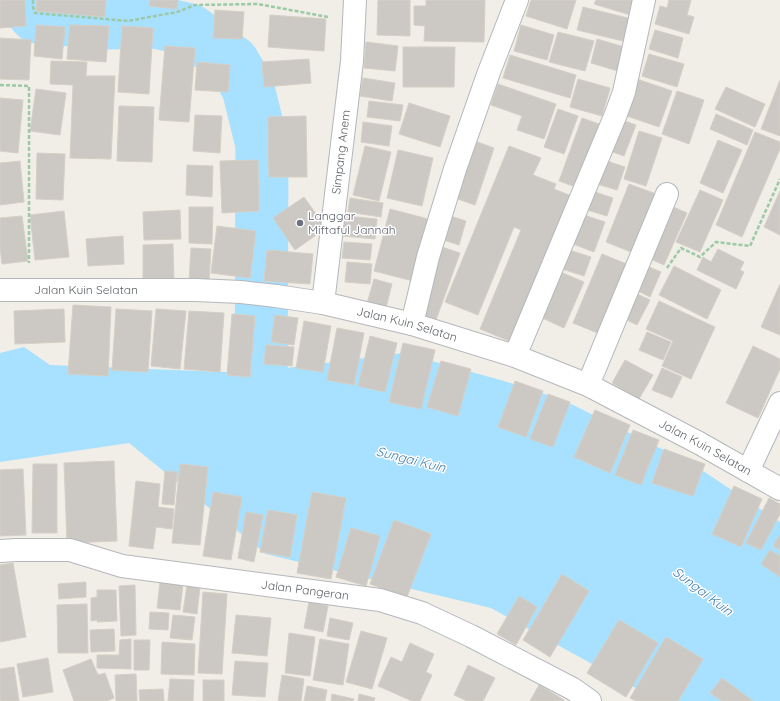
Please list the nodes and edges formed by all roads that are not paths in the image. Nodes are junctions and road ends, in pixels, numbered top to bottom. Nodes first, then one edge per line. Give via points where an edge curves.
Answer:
1 (355, 0) edge
2 (517, 0) edge
3 (644, 0) edge
4 (668, 194) dead end
5 (0, 290) edge
6 (323, 303) junction
7 (412, 324) junction
8 (515, 356) junction
9 (588, 385) junction
10 (780, 403) edge
11 (748, 471) junction
12 (780, 489) edge
13 (0, 551) edge
14 (577, 697) edge

1 - 6 street, Simpang Anem via 352,62
2 - 7 street via 455,169 428,257
3 - 8 street via 624,92
4 - 9 street
5 - 6 street, Jalan Kuin Selatan via 196,290 241,292
6 - 7 street, Jalan Kuin Selatan
7 - 8 street, Jalan Kuin Selatan
8 - 9 street, Jalan Kuin Selatan
9 - 11 street, Jalan Kuin Selatan
10 - 11 street
11 - 12 street, Jalan Kuin Selatan
13 - 14 street, Jalan Pangeran via 70,550 122,566 380,600 422,613 471,636

